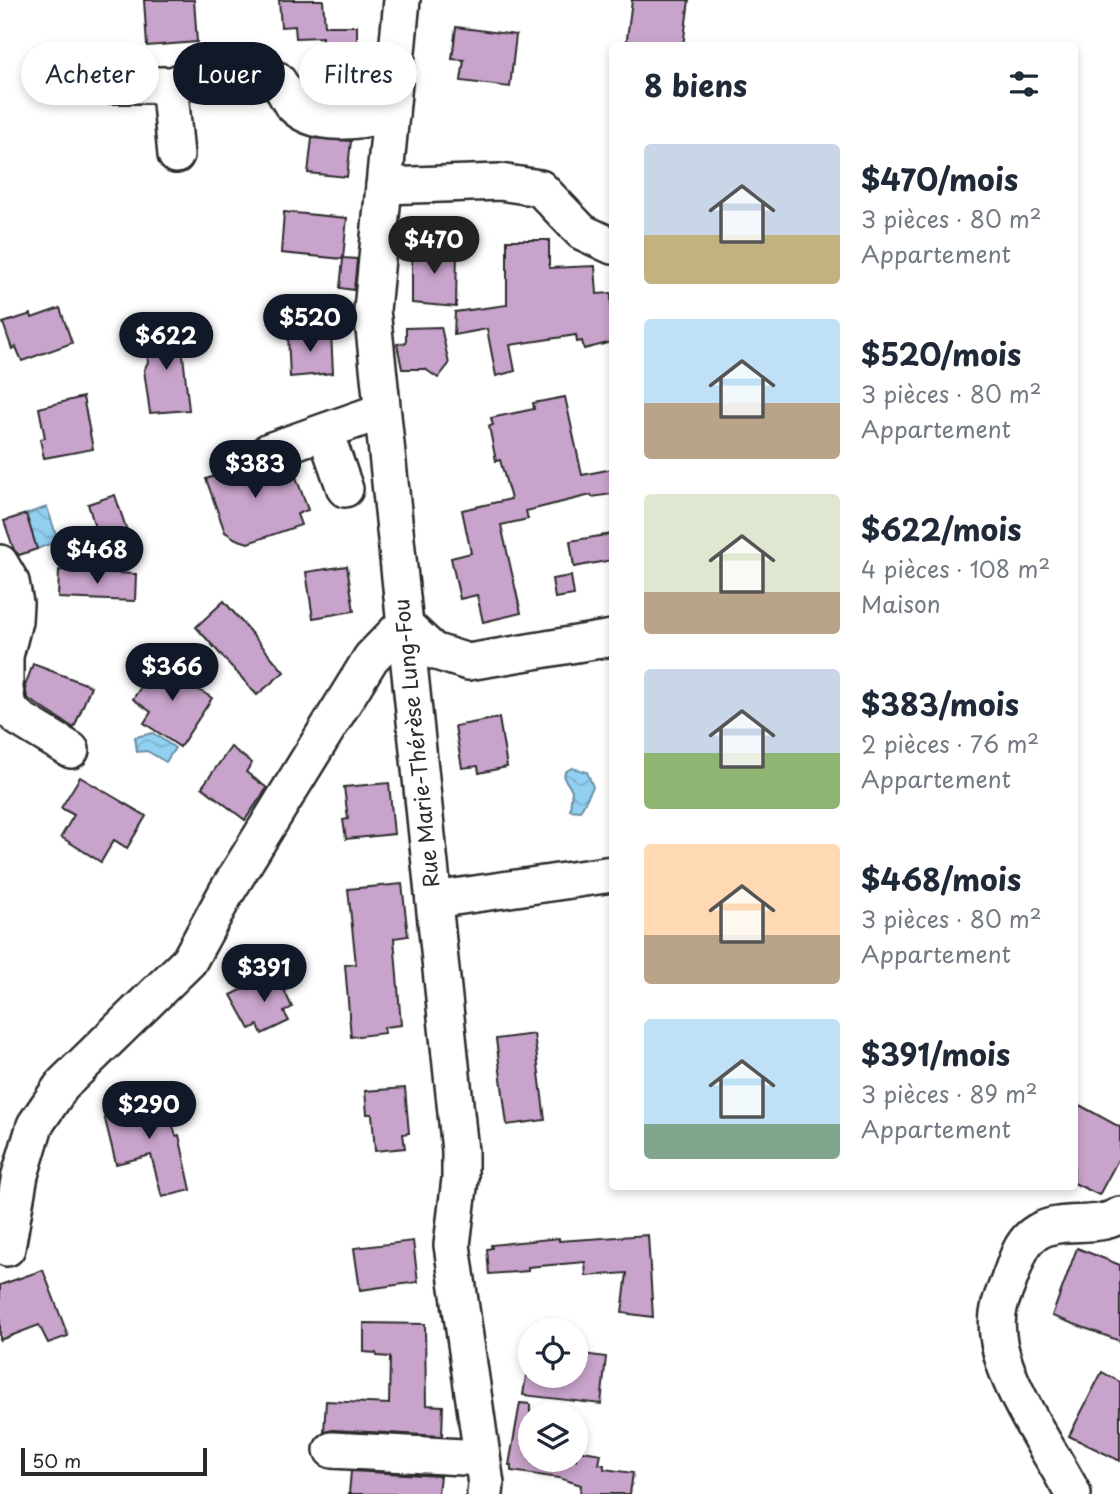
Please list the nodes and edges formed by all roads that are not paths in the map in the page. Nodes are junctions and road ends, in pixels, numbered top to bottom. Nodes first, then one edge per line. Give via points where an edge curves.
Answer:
1 (402, 0) edge
2 (173, 91) edge
3 (285, 93) edge
4 (391, 114) junction
5 (176, 155) dead end
6 (384, 186) junction
7 (609, 245) edge
8 (382, 411) junction
9 (325, 432) junction
10 (269, 452) dead end
11 (345, 489) dead end
12 (0, 563) edge
13 (404, 624) junction
14 (5, 632) edge
15 (609, 638) edge
16 (71, 750) dead end
17 (609, 874) edge
18 (434, 900) junction
19 (1120, 1215) edge
20 (7, 1248) dead end
21 (332, 1450) dead end
22 (484, 1479) edge
23 (1073, 1494) edge

1 - 4 street, Rue Marie-Thérèse Lung-Fou
2 - 5 street
3 - 4 street via 311,117 351,121
4 - 6 street, Rue Marie-Thérèse Lung-Fou
6 - 7 street via 500,182 540,188 582,232
6 - 8 street, Rue Marie-Thérèse Lung-Fou via 372,310
8 - 9 street
8 - 13 street, Rue Marie-Thérèse Lung-Fou
9 - 10 street
9 - 11 street
12 - 14 street via 15,603
13 - 15 street via 433,651 468,662
13 - 18 street, Rue Marie-Thérèse Lung-Fou
13 - 20 street via 370,658 189,961 63,1084 35,1125 19,1175
14 - 16 street via 8,708
17 - 18 street
18 - 22 street, Rue Marie-Thérèse Lung-Fou via 460,1151 452,1245
19 - 23 street via 1035,1233 1022,1245 999,1309 1000,1352 1018,1395
21 - 22 street

